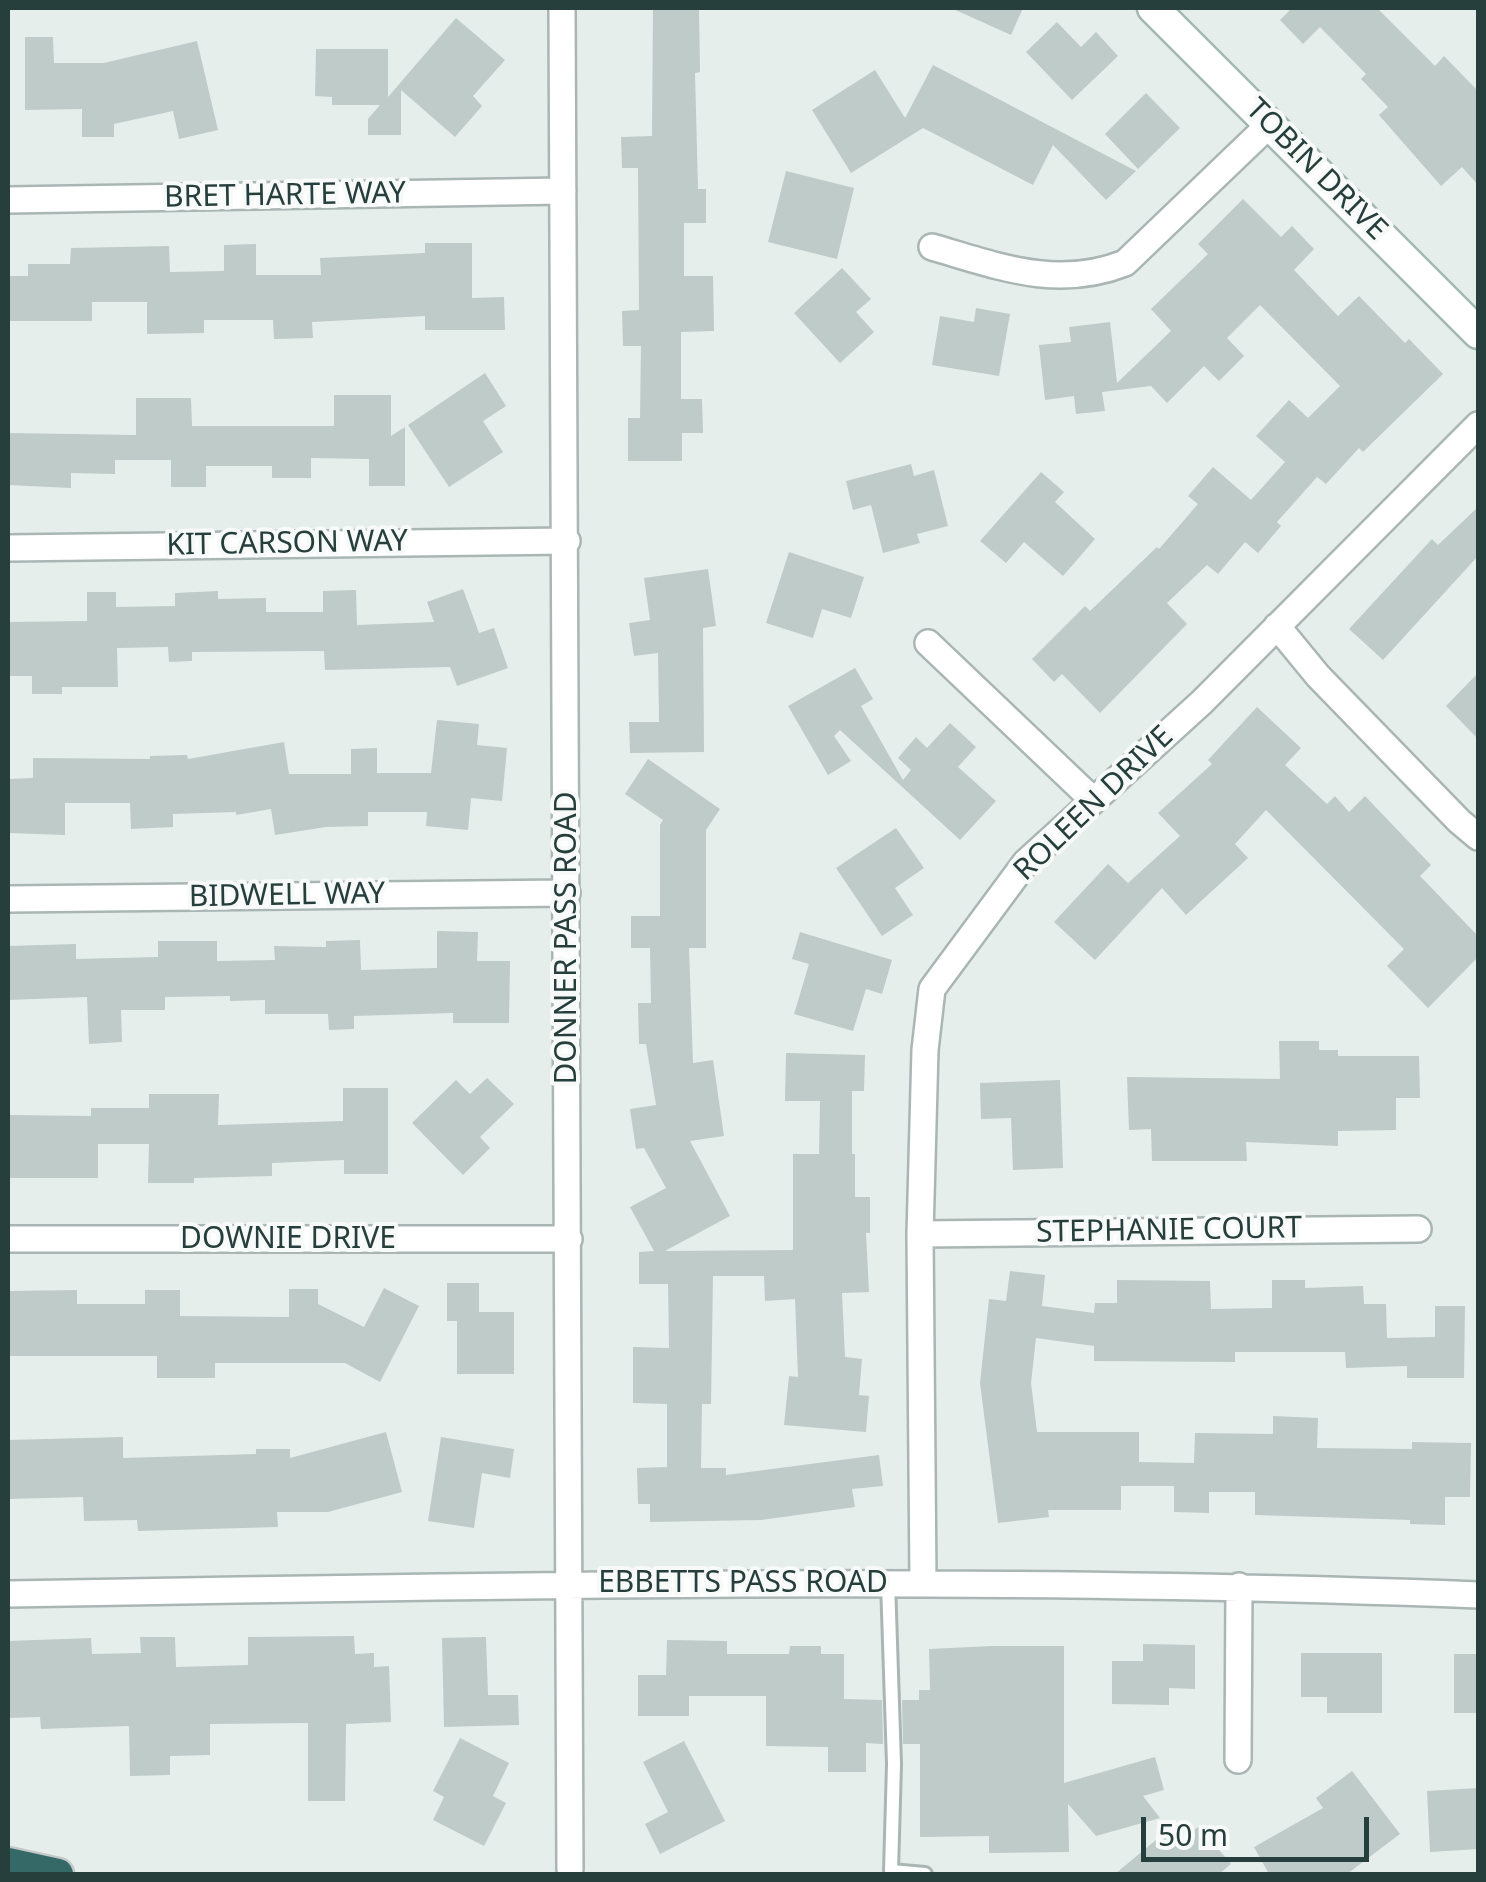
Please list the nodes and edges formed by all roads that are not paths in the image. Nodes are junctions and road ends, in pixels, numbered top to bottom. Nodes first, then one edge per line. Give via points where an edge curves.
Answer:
1 (562, 8) edge
2 (1153, 8) edge
3 (1270, 124) junction
4 (564, 192) junction
5 (8, 200) edge
6 (932, 248) dead end
7 (1478, 333) edge
8 (1478, 425) edge
9 (566, 540) junction
10 (8, 548) edge
11 (1278, 626) junction
12 (928, 643) dead end
13 (1093, 800) junction
14 (1478, 837) edge
15 (567, 893) junction
16 (8, 899) edge
17 (1418, 1229) dead end
18 (920, 1234) junction
19 (568, 1239) junction
20 (8, 1240) edge
21 (888, 1582) junction
22 (923, 1582) junction
23 (569, 1584) junction
24 (1240, 1586) junction
25 (8, 1594) edge
26 (1478, 1595) edge
27 (1238, 1760) dead end
28 (8, 1863) edge
29 (570, 1869) dead end
30 (58, 1874) edge
31 (925, 1874) edge

1 - 4 street, DONNER PASS ROAD
2 - 3 street, TOBIN DRIVE
3 - 6 street via 1125,263 1098,274 1034,276
3 - 7 street, TOBIN DRIVE
4 - 5 street, BRET HARTE WAY
4 - 9 street, DONNER PASS ROAD
8 - 11 street, ROLEEN DRIVE
9 - 10 street, KIT CARSON WAY
9 - 15 street, DONNER PASS ROAD
11 - 13 street, ROLEEN DRIVE
11 - 14 street via 1318,676
12 - 13 street
13 - 18 street, ROLEEN DRIVE via 1026,862 932,989
15 - 16 street, BIDWELL WAY
15 - 19 street, DONNER PASS ROAD
17 - 18 street, STEPHANIE COURT
18 - 22 street, ROLEEN DRIVE
19 - 20 street, DOWNIE DRIVE
19 - 23 street, DONNER PASS ROAD
21 - 22 street, EBBETTS PASS ROAD
21 - 23 street, EBBETTS PASS ROAD
21 - 31 lane via 892,1871
22 - 24 street, EBBETTS PASS ROAD
23 - 25 street, EBBETTS PASS ROAD
23 - 29 street, DONNER PASS ROAD
24 - 26 street, EBBETTS PASS ROAD
24 - 27 street
28 - 30 highway

